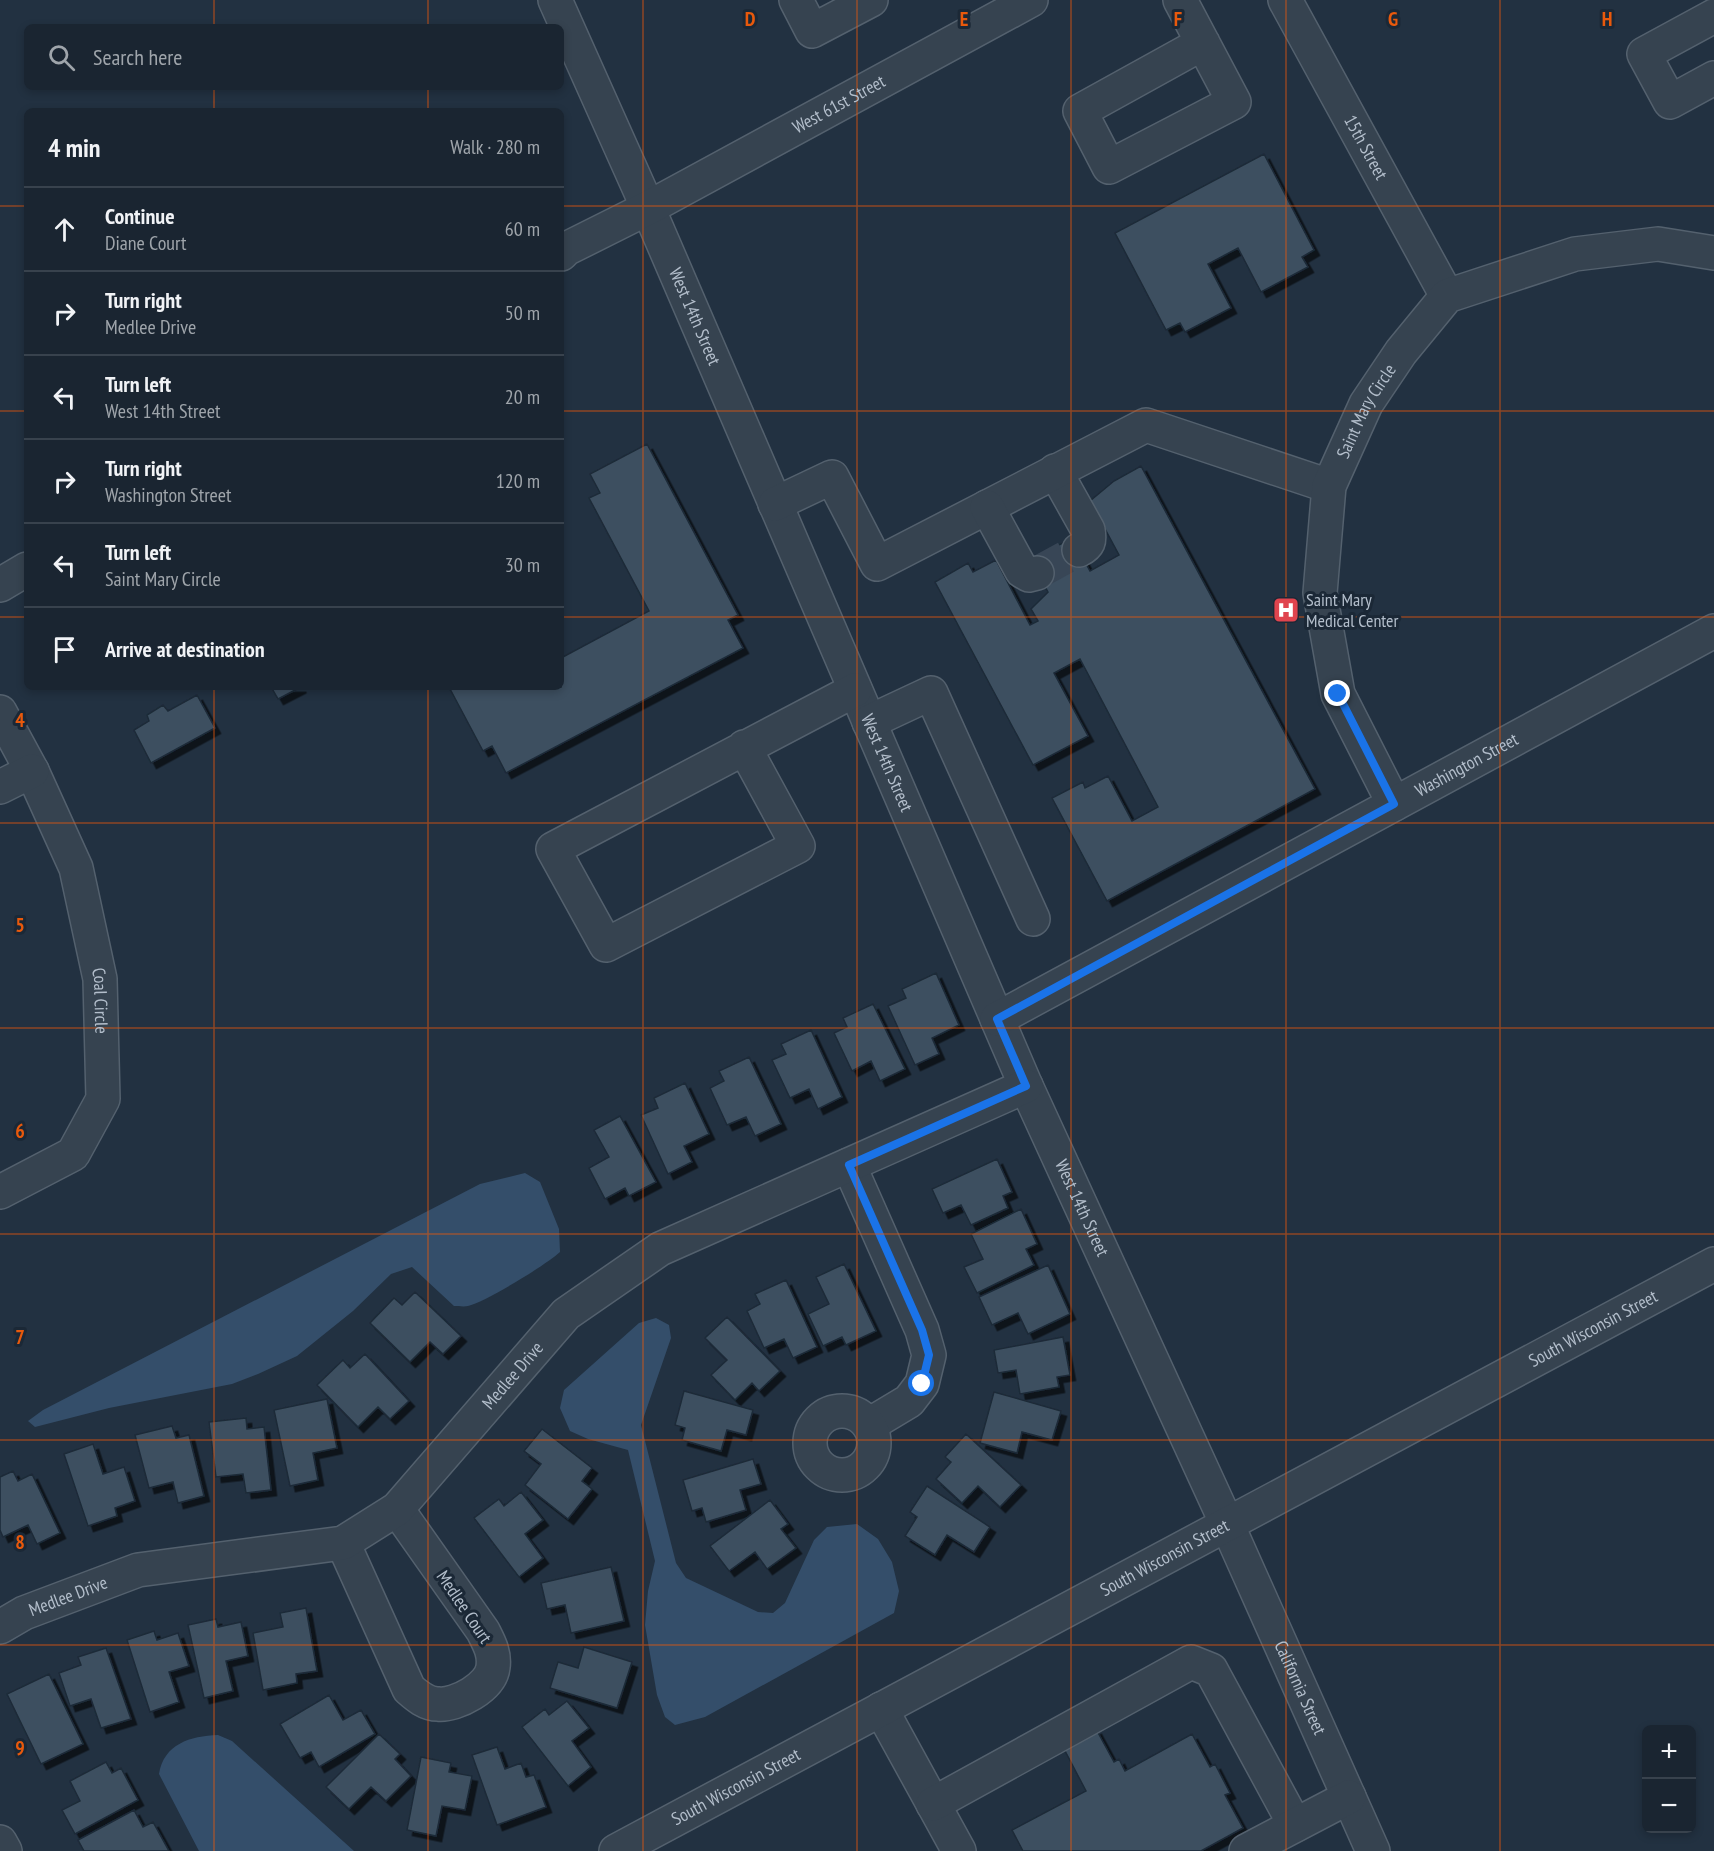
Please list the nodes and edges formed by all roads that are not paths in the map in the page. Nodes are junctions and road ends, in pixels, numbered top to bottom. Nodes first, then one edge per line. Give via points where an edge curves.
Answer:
1 (555, 0) edge
2 (796, 0) edge
3 (871, 0) edge
4 (1031, 0) edge
5 (1180, 0) edge
6 (1285, 0) edge
7 (1714, 16) edge
8 (1203, 43) dead end
9 (1714, 78) edge
10 (648, 208) junction
11 (564, 251) edge
12 (1714, 253) edge
13 (1447, 296) junction
14 (1056, 471) junction
15 (1329, 486) junction
16 (775, 504) junction
17 (987, 507) junction
18 (1079, 550) tunnel mouth
19 (24, 571) edge
20 (1037, 573) dead end
21 (0, 585) edge
22 (1714, 631) edge
23 (855, 690) junction
24 (0, 712) edge
25 (869, 722) junction
26 (744, 747) junction
27 (32, 771) junction
28 (0, 787) edge
29 (1394, 804) junction
30 (1033, 919) dead end
31 (997, 1019) junction
32 (1026, 1086) junction
33 (849, 1165) junction
34 (0, 1192) edge
35 (1714, 1264) edge
36 (869, 1425) dead end
37 (396, 1509) junction
38 (1227, 1524) junction
39 (343, 1543) junction
40 (0, 1627) edge
41 (881, 1709) junction
42 (1349, 1797) junction
43 (933, 1804) junction
44 (1295, 1825) junction
45 (0, 1842) edge
46 (5, 1851) edge
47 (616, 1851) edge
48 (959, 1851) edge
49 (1246, 1851) edge
50 (1373, 1851) edge

1 - 10 street, West 14th Street
2 - 3 street via 812,31
4 - 10 street, West 61st Street
5 - 8 street
6 - 13 street, 15th Street
7 - 9 street via 1644,54 1670,102
10 - 11 street, West 61st Street
10 - 16 street, West 14th Street
12 - 13 street via 1658,244 1575,254
13 - 15 street, Saint Mary Circle via 1401,352 1366,404
14 - 15 street via 1146,425
14 - 17 street
14 - 18 street via 1088,530 1087,546
15 - 29 street, Saint Mary Circle via 1320,593 1338,694
16 - 17 street via 832,477 877,564
16 - 23 street, West 14th Street
17 - 20 street via 1022,572
19 - 21 street
22 - 29 street, Washington Street
23 - 25 street, West 14th Street
23 - 26 street
24 - 27 street, Coal Circle
25 - 30 street via 931,693
25 - 31 street, West 14th Street
26 - 26 street via 554,849 606,945 798,846
27 - 28 street
27 - 34 street, Coal Circle via 76,868 100,979 103,1099 73,1154
29 - 31 street, Washington Street
31 - 32 street, West 14th Street
32 - 33 street, Medlee Drive
32 - 38 street, West 14th Street
33 - 36 street via 922,1330 929,1355 922,1384 909,1401
33 - 37 street, Medlee Drive via 660,1250 566,1314
35 - 38 street, South Wisconsin Street
37 - 39 street, Medlee Drive
37 - 39 street, Medlee Court via 492,1649 493,1670 480,1689 461,1700 438,1705 421,1700 409,1689
38 - 41 street, South Wisconsin Street
38 - 42 street, California Street
39 - 40 street, Medlee Drive via 138,1570 24,1613
41 - 43 street
41 - 47 street, South Wisconsin Street
42 - 44 street
42 - 50 street, California Street
43 - 44 street via 1191,1662 1212,1670
43 - 48 street
44 - 49 street
45 - 46 street

